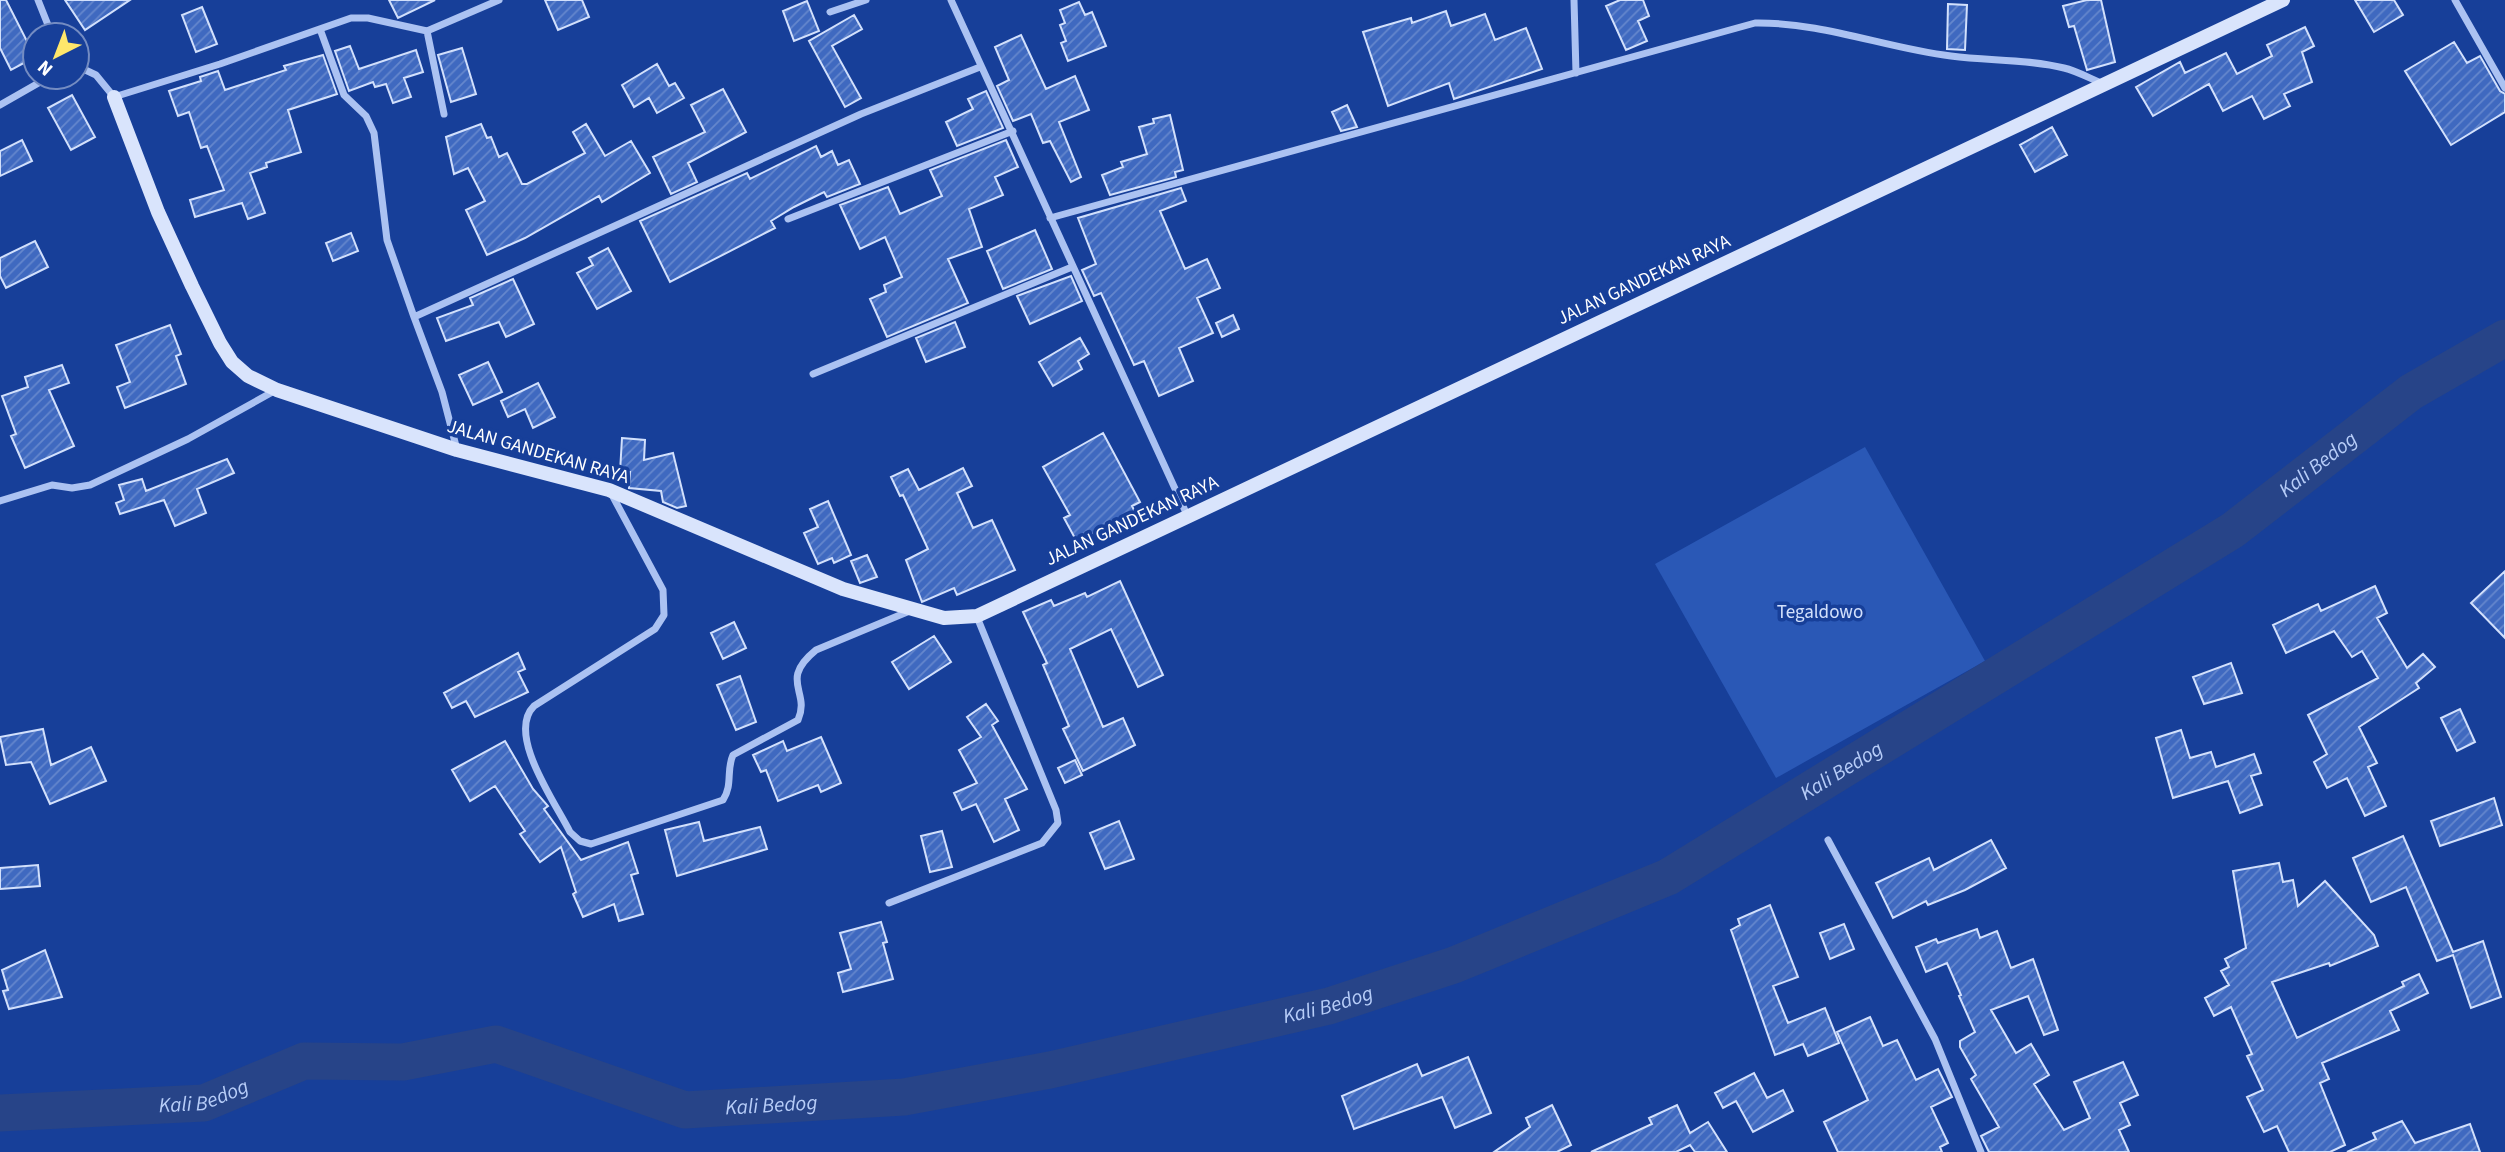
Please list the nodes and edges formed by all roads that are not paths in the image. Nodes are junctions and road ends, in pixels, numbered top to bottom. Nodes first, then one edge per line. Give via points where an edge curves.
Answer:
1 (38, 0) edge
2 (499, 0) edge
3 (866, 0) edge
4 (951, 0) edge
5 (1574, 0) edge
6 (2283, 0) edge
7 (2455, 0) edge
8 (830, 12) dead end
9 (46, 21) edge
10 (320, 29) junction
11 (427, 31) junction
12 (980, 67) junction
13 (91, 73) edge
14 (1576, 73) junction
15 (2106, 85) junction
16 (2505, 88) edge
17 (24, 91) edge
18 (114, 96) junction
19 (0, 105) edge
20 (444, 114) dead end
21 (1013, 131) junction
22 (1050, 218) junction
23 (788, 219) dead end
24 (1072, 267) junction
25 (414, 317) junction
26 (813, 374) dead end
27 (277, 390) junction
28 (457, 450) junction
29 (609, 490) junction
30 (0, 501) edge
31 (1188, 517) junction
32 (913, 610) junction
33 (977, 616) junction
34 (1828, 840) dead end
35 (889, 903) dead end
36 (1981, 1152) edge

1 - 9 street
2 - 11 street
3 - 8 street
4 - 12 street
5 - 14 street
6 - 15 street, JALAN GANDEKAN RAYA
7 - 16 street
10 - 11 street via 351,18 368,18
10 - 18 street
10 - 25 street via 344,95 366,116 374,133 387,240
11 - 20 street
12 - 21 street
12 - 25 street via 861,114
13 - 18 street
14 - 15 street via 1755,23 1783,22 1951,56 2066,68
14 - 22 street
15 - 31 street, JALAN GANDEKAN RAYA
17 - 19 street
18 - 27 street, JALAN GANDEKAN RAYA via 158,212 220,343 248,376
21 - 22 street
21 - 23 street
22 - 24 street
24 - 26 street
24 - 31 street
25 - 28 street via 442,392
27 - 28 street, JALAN GANDEKAN RAYA
27 - 30 street via 90,485 52,485
28 - 29 street, JALAN GANDEKAN RAYA
29 - 32 street, JALAN GANDEKAN RAYA via 843,589
29 - 32 street via 663,590 664,615 655,629 534,706 523,728 527,747 570,832 580,841 591,844 723,800 730,787 733,755 798,720 802,712 796,684 804,660 816,650
31 - 33 street, JALAN GANDEKAN RAYA
32 - 33 street, JALAN GANDEKAN RAYA via 944,618
33 - 35 street via 1058,823 1042,843
34 - 36 street via 1935,1039

